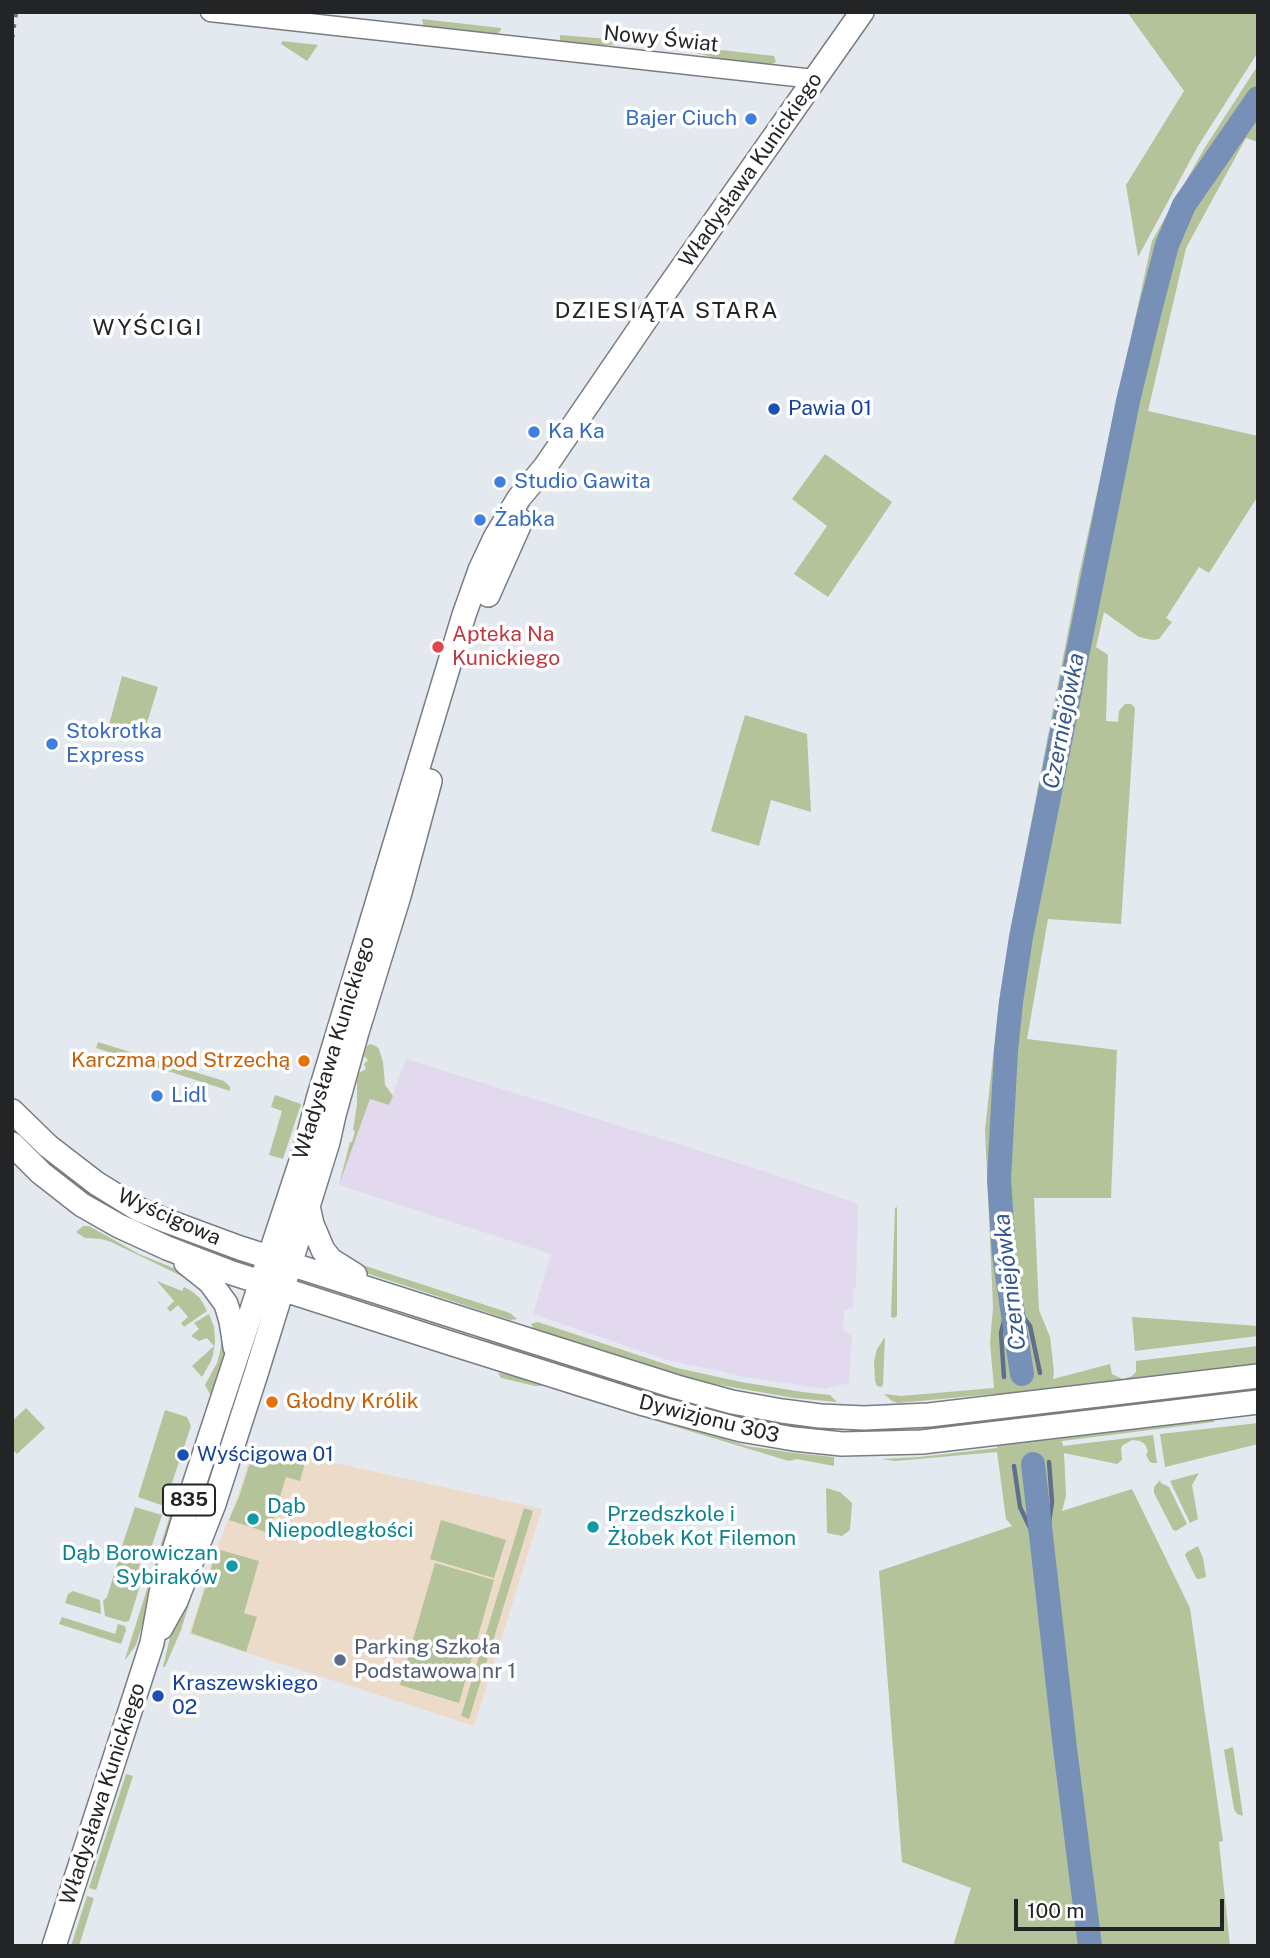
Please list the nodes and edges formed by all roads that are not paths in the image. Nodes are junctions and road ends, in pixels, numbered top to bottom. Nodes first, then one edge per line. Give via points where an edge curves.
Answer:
1 (209, 12) edge
2 (862, 12) edge
3 (814, 79) junction
4 (545, 467) junction
5 (12, 1111) edge
6 (12, 1144) edge
7 (308, 1206) junction
8 (281, 1222) junction
9 (222, 1241) junction
10 (167, 1248) junction
11 (280, 1260) junction
12 (260, 1282) junction
13 (282, 1289) junction
14 (310, 1298) junction
15 (402, 1300) junction
16 (268, 1335) junction
17 (235, 1359) junction
18 (1258, 1376) edge
19 (1258, 1402) edge
20 (152, 1643) junction
21 (54, 1946) edge

1 - 3 street, Nowy Świat
2 - 3 main road, Władysława Kunickiego
3 - 4 main road, Władysława Kunickiego
4 - 7 main road, Władysława Kunickiego via 489,591 452,701
4 - 8 main road, Władysława Kunickiego via 495,538 464,615
5 - 9 main road, Wyścigowa via 71,1165 138,1209
6 - 10 main road, Wyścigowa / 835 via 82,1205
7 - 11 main road, Władysława Kunickiego
7 - 15 main road via 319,1242 331,1260
8 - 9 main road via 252,1238
8 - 11 main road, Władysława Kunickiego
9 - 11 main road, Wyścigowa
10 - 12 main road, Wyścigowa / 835
10 - 17 main road, 835 via 220,1295 231,1321
11 - 12 main road, Władysława Kunickiego
11 - 13 main road, Władysława Kunickiego / 835
11 - 15 main road, Dywizjonu 303
12 - 13 main road, Dywizjonu 303
12 - 17 main road, Władysława Kunickiego
13 - 14 main road, Dywizjonu 303
13 - 16 main road, Władysława Kunickiego / 835
14 - 16 main road
14 - 19 main road, Dywizjonu 303 via 644,1404 794,1439 863,1445 922,1442
15 - 18 main road, Dywizjonu 303 via 677,1387 820,1416 929,1415
16 - 20 main road, Władysława Kunickiego / 835 via 214,1504 176,1601
17 - 20 main road, Władysława Kunickiego / 835 via 161,1592
20 - 21 main road, Władysława Kunickiego / 835

